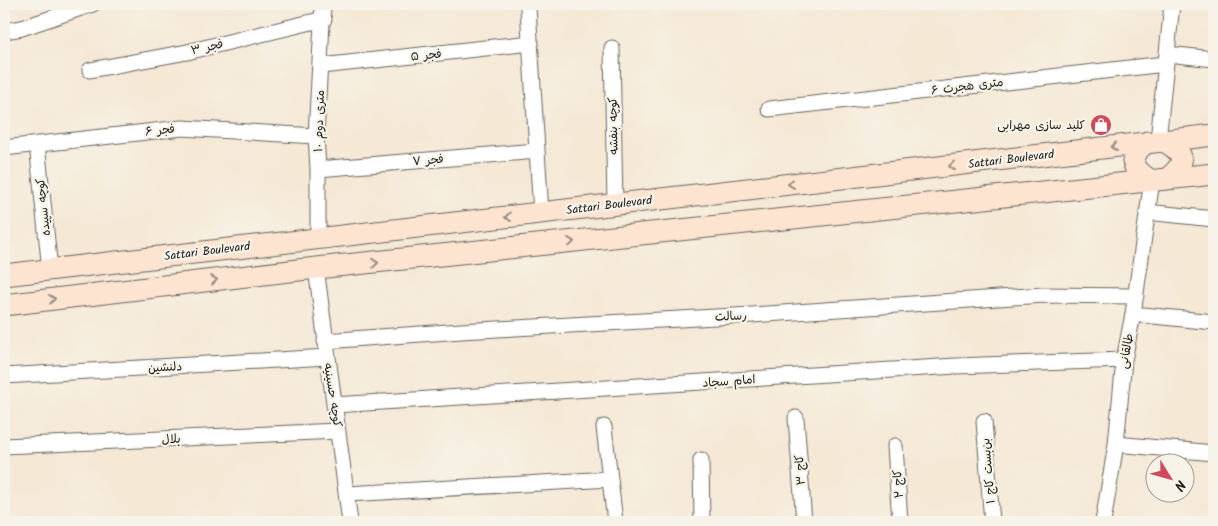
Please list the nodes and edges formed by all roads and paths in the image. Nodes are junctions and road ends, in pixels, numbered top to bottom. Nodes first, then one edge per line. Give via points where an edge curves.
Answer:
1 (93, 4) edge
2 (1172, 4) edge
3 (528, 8) dead end
4 (324, 11) edge
5 (4, 31) edge
6 (531, 43) junction
7 (612, 48) dead end
8 (1166, 59) junction
9 (1214, 60) edge
10 (321, 66) junction
11 (90, 70) dead end
12 (769, 109) dead end
13 (1214, 135) edge
14 (316, 136) junction
15 (1155, 141) junction
16 (37, 144) junction
17 (4, 148) edge
18 (537, 150) junction
19 (318, 169) junction
20 (1214, 174) edge
21 (1156, 180) junction
22 (615, 205) junction
23 (1147, 212) junction
24 (541, 213) junction
25 (1214, 219) edge
26 (328, 238) junction
27 (294, 241) junction
28 (341, 266) junction
29 (307, 269) junction
30 (50, 270) junction
31 (4, 276) edge
32 (1136, 296) junction
33 (4, 305) edge
34 (1133, 314) junction
35 (1214, 322) edge
36 (325, 341) junction
37 (327, 358) junction
38 (1124, 360) junction
39 (4, 376) edge
40 (334, 405) junction
41 (796, 418) dead end
42 (984, 421) dead end
43 (604, 427) dead end
44 (338, 431) junction
45 (1116, 444) junction
46 (4, 446) edge
47 (895, 446) dead end
48 (1214, 453) edge
49 (701, 460) dead end
50 (610, 479) junction
51 (347, 494) junction
52 (350, 522) edge
53 (615, 522) edge
54 (702, 522) edge
55 (804, 522) edge
56 (900, 522) edge
57 (992, 522) edge
58 (1103, 522) edge

1 - 5 street
2 - 8 street
3 - 6 street
4 - 10 street, ۱۰ متری دوم
4 - 11 street, فجر ۳ via 187,52
6 - 10 street, فجر ۵
6 - 18 street
7 - 22 street, کوچه بنفشه
8 - 9 street, ۶ متری هجرت
8 - 12 street, ۶ متری هجرت
8 - 15 street
10 - 14 street, ۱۰ متری دوم
13 - 15 main road, Sattari Boulevard
14 - 16 street, فجر ۶ via 182,128
14 - 19 street, ۱۰ متری دوم
15 - 21 main road via 1138,150 1133,161 1136,170
15 - 21 main road via 1177,149 1182,159 1177,170
15 -> 22 main road, Sattari Boulevard
16 - 17 street, فجر ۶
16 - 30 street, کوچه سپیده
18 - 19 street, فجر ۷
18 - 24 street
19 - 26 street, ۱۰ متری دوم
20 - 21 main road
21 - 23 street, طالقانی
28 -> 21 main road
22 - 24 main road, Sattari Boulevard
23 - 25 street
23 - 32 street, طالقانی
24 -> 26 main road, Sattari Boulevard
26 - 27 main road, Sattari Boulevard
26 - 28 main road via 346,244 349,250 346,262
27 - 29 main road via 287,252 287,259 290,265
27 - 30 main road, Sattari Boulevard
28 - 29 main road
33 -> 29 main road
29 - 36 street, کوچه حسینیه
30 - 31 main road, Sattari Boulevard
32 - 34 street, طالقانی
32 - 36 street, رسالت via 1043,295
34 - 35 street
34 - 38 street, طالقانی
36 - 37 street, کوچه حسینیه
37 - 39 street, دلنشین
37 - 40 street, کوچه حسینیه
38 - 40 street, امام سجاد via 956,366
38 - 45 street, طالقانی
40 - 44 street, کوچه حسینیه
41 - 55 street, کاج ۳
42 - 57 street, بن‌بست کاج ۱
43 - 50 street
44 - 46 street, بلال
44 - 51 street, کوچه حسینیه
45 - 48 street
45 - 58 street, طالقانی
47 - 56 street, کاج ۲
49 - 54 street
50 - 51 street
50 - 53 street
51 - 52 street, کوچه حسینیه

